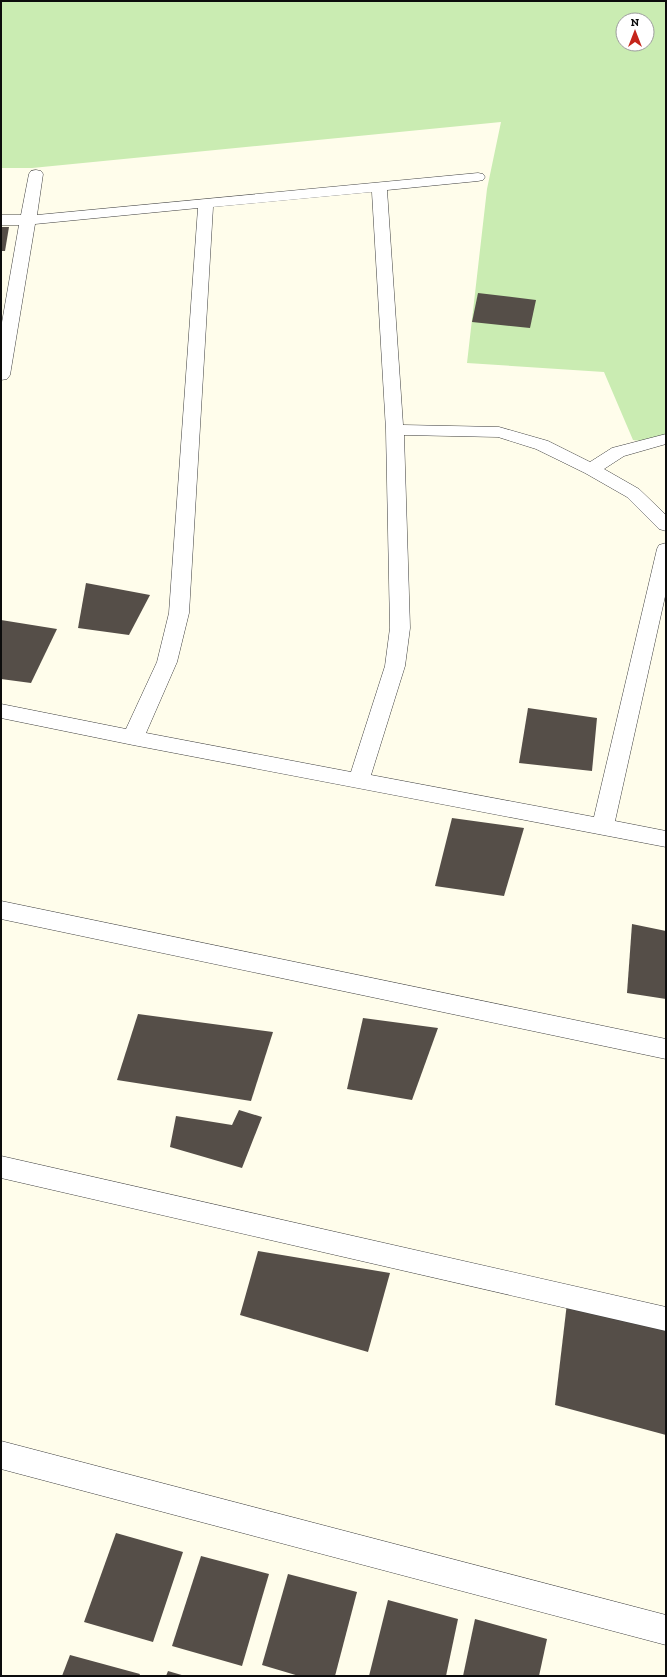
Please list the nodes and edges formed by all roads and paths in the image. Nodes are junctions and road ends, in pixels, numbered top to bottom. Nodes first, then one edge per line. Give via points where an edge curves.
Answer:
1 (36, 174) dead end
2 (478, 177) dead end
3 (379, 186) junction
4 (206, 203) junction
5 (1, 220) edge
6 (29, 220) junction
7 (1, 375) edge
8 (395, 430) junction
9 (666, 439) edge
10 (591, 468) junction
11 (666, 525) edge
12 (666, 549) edge
13 (1, 711) edge
14 (133, 738) junction
15 (359, 780) junction
16 (603, 827) junction
17 (666, 839) edge
18 (1, 910) edge
19 (666, 1049) edge
20 (1, 1167) edge
21 (666, 1319) edge
22 (1, 1456) edge
23 (666, 1630) edge

1 - 6 street
2 - 3 street
3 - 4 street
3 - 8 street
4 - 6 street
4 - 14 street via 179,613 167,662
5 - 6 street
6 - 7 street
8 - 10 street via 499,432 542,445
8 - 15 street via 400,628 395,666
9 - 10 street via 618,452
10 - 11 street via 633,493
12 - 16 street
13 - 14 street
14 - 15 street
15 - 16 street
16 - 17 street
18 - 19 street
20 - 21 street
22 - 23 street

